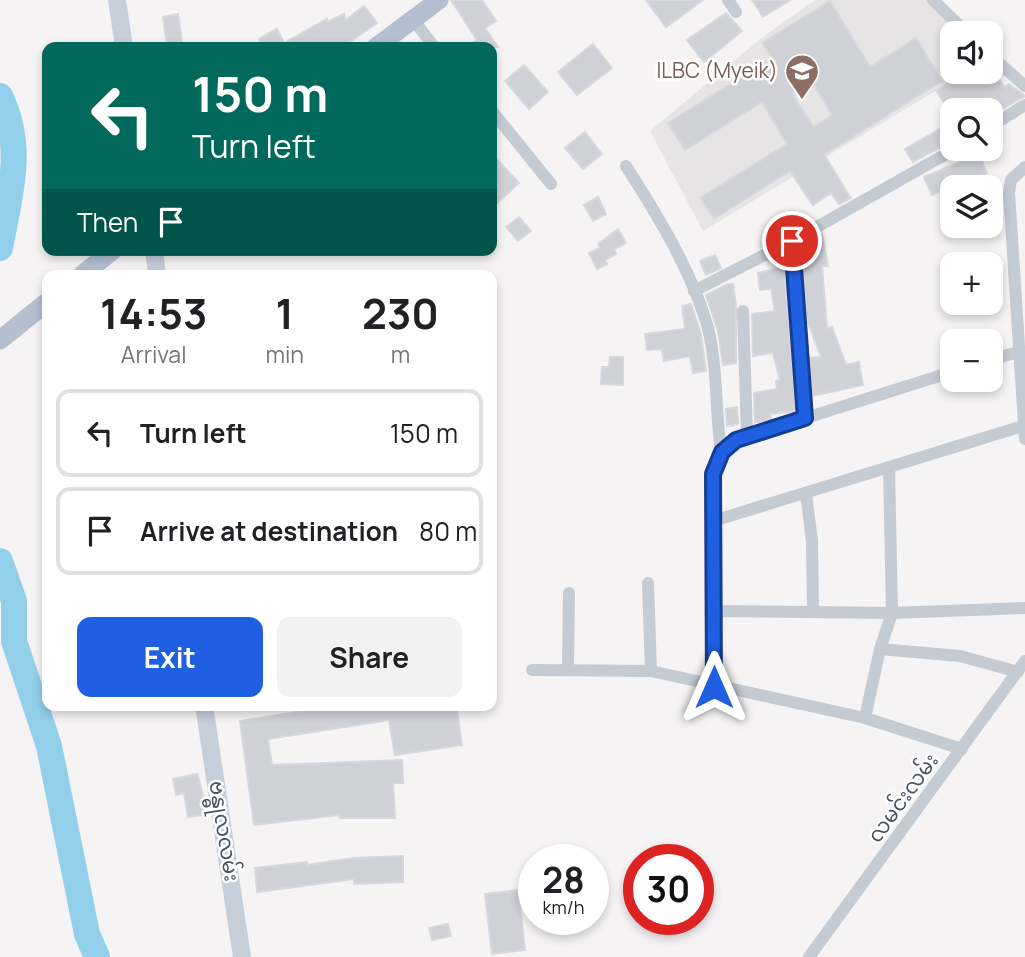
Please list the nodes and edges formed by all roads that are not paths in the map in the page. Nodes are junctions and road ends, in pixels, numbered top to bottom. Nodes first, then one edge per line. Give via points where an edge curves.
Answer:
1 (117, 0) edge
2 (439, 0) edge
3 (728, 0) edge
4 (933, 0) edge
5 (736, 12) dead end
6 (413, 19) junction
7 (955, 21) edge
8 (123, 42) edge
9 (383, 42) edge
10 (430, 42) edge
11 (1003, 67) edge
12 (1025, 86) edge
13 (1025, 106) edge
14 (497, 117) edge
15 (1003, 119) edge
16 (940, 157) edge
17 (626, 166) dead end
18 (1025, 167) edge
19 (551, 184) dead end
20 (792, 241) junction
21 (106, 256) edge
22 (88, 270) edge
23 (694, 291) junction
24 (42, 306) edge
25 (743, 310) dead end
26 (0, 340) edge
27 (1018, 352) junction
28 (1003, 356) edge
29 (940, 376) edge
30 (805, 418) junction
31 (1024, 433) edge
32 (747, 436) junction
33 (722, 452) junction
34 (890, 467) junction
35 (806, 493) junction
36 (713, 522) junction
37 (648, 583) dead end
38 (569, 593) dead end
39 (1025, 608) edge
40 (713, 611) junction
41 (813, 612) junction
42 (892, 612) junction
43 (880, 649) junction
44 (1021, 666) edge
45 (568, 669) junction
46 (532, 670) dead end
47 (651, 670) junction
48 (714, 687) junction
49 (205, 711) edge
50 (865, 718) junction
51 (962, 749) junction
52 (242, 957) edge
53 (810, 957) edge

1 - 8 street
2 - 6 main road
3 - 5 street
4 - 7 street
6 - 9 main road
6 - 10 street
11 - 12 street
13 - 15 street
14 - 19 street
16 - 20 street
17 - 23 street via 657,215
18 - 27 street via 1011,180 1009,192
20 - 23 street
20 - 30 street
21 - 22 main road
23 - 33 street via 706,320 714,362
24 - 26 main road
25 - 32 street
27 - 28 street
27 - 31 street
29 - 30 street
30 - 32 street
31 - 34 street
32 - 33 street
33 - 36 street via 713,474
34 - 35 street
34 - 42 street
35 - 36 street
35 - 41 street
36 - 40 street
37 - 47 street
38 - 45 street
39 - 42 street
40 - 41 street
40 - 48 street
41 - 42 street
42 - 43 street
43 - 44 street
43 - 50 street
44 - 51 street, လမင်းလမ်း
45 - 46 street
45 - 47 street
47 - 48 street
48 - 50 street
49 - 52 street, ဗန္ဓုလလမ်း
50 - 51 street
51 - 53 street, လမင်းလမ်း

